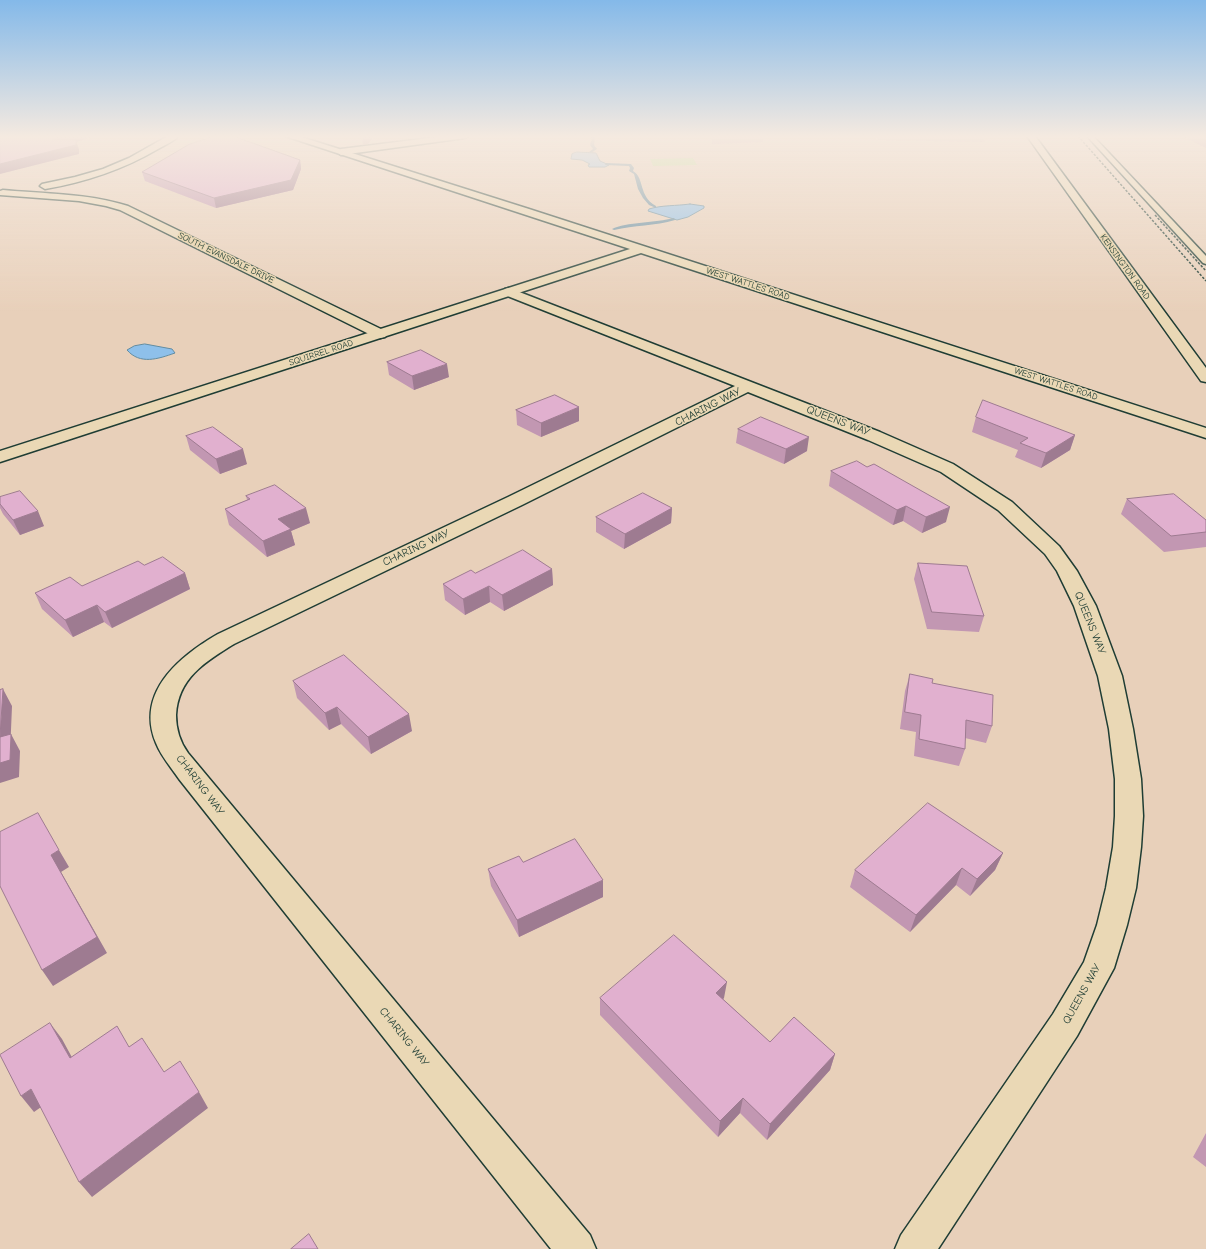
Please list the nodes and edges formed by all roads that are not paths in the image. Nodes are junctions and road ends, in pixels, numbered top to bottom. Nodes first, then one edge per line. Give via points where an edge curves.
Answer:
1 (29, 194) edge
2 (472, 194) edge
3 (1073, 194) edge
4 (1144, 194) edge
5 (67, 196) joint
6 (642, 249) junction
7 (1206, 261) edge
8 (509, 292) junction
9 (380, 334) junction
10 (1206, 378) edge
11 (748, 386) junction
12 (1206, 433) edge
13 (0, 457) edge
14 (576, 1249) edge
15 (915, 1249) edge

1 - 5 street, SOUTH EVANSDALE DRIVE
2 - 6 street, WEST WATTLES ROAD
3 - 10 street, KENSINGTON ROAD
4 - 7 lane
5 - 9 street, SOUTH EVANSDALE DRIVE via 104,201 124,208
6 - 8 street, SQUIRREL ROAD
6 - 12 street, WEST WATTLES ROAD
8 - 9 street, SQUIRREL ROAD
8 - 11 street, QUEENS WAY
9 - 13 street, SQUIRREL ROAD
11 - 14 street, CHARING WAY via 522,498 226,639 200,654 179,672 167,692 163,716 167,739 188,772
11 - 15 street, QUEENS WAY via 904,448 947,468 1005,506 1052,550 1067,571 1085,606 1110,676 1121,729 1128,779 1127,847 1121,888 1098,968 1065,1025

